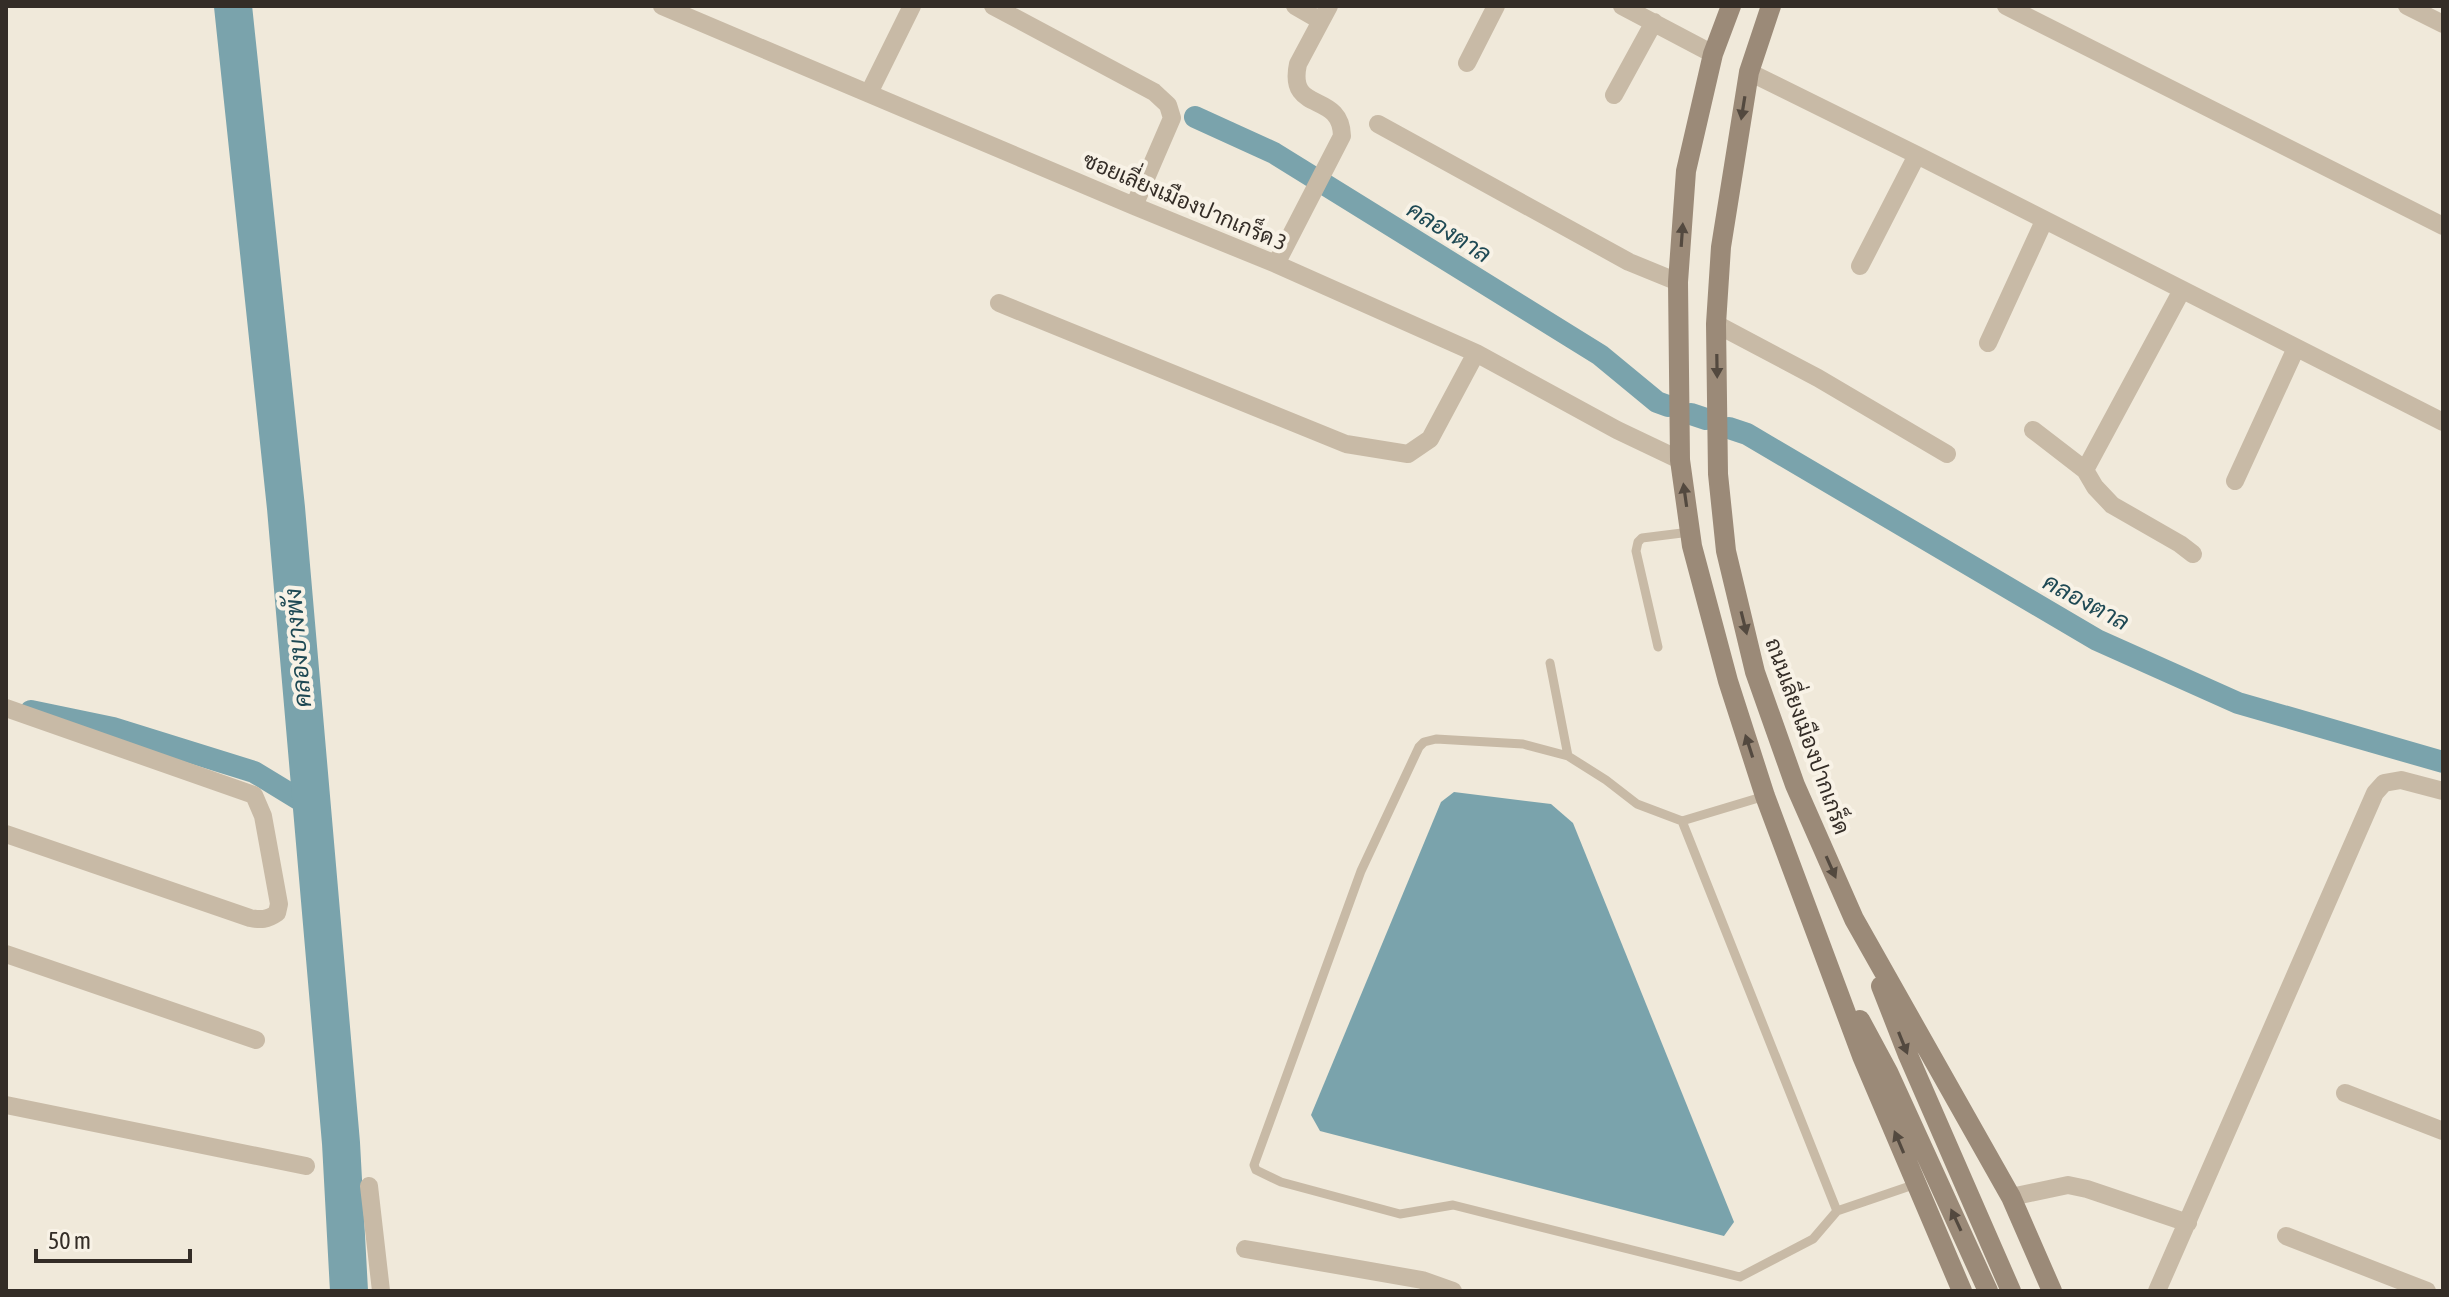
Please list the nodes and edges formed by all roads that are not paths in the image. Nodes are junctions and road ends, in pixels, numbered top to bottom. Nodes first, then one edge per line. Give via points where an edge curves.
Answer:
1 (662, 6) edge
2 (912, 6) edge
3 (993, 6) edge
4 (1295, 6) edge
5 (1496, 6) edge
6 (1622, 6) edge
7 (1731, 6) edge
8 (1771, 6) edge
9 (2006, 6) edge
10 (2407, 6) edge
11 (1325, 13) edge
12 (1654, 22) junction
13 (2443, 24) edge
14 (1713, 54) junction
15 (1467, 63) dead end
16 (1749, 72) junction
17 (869, 93) junction
18 (1614, 95) dead end
19 (1378, 124) dead end
20 (1917, 155) junction
21 (1134, 206) junction
22 (2044, 221) junction
23 (2443, 226) edge
24 (1276, 264) junction
25 (1860, 266) dead end
26 (1678, 282) junction
27 (2182, 290) junction
28 (999, 303) dead end
29 (1716, 324) junction
30 (1988, 343) dead end
31 (2296, 348) junction
32 (1476, 353) junction
33 (2443, 422) edge
34 (2033, 430) dead end
35 (1947, 454) dead end
36 (1680, 460) junction
37 (2085, 470) junction
38 (2235, 481) dead end
39 (1690, 532) junction
40 (2193, 554) dead end
41 (1658, 647) dead end
42 (1550, 663) dead end
43 (6, 708) edge
44 (1568, 756) junction
45 (2443, 791) edge
46 (1765, 796) junction
47 (1682, 821) junction
48 (6, 834) edge
49 (1854, 919) junction
50 (1824, 951) junction
51 (6, 954) edge
52 (256, 1040) dead end
53 (2345, 1093) dead end
54 (6, 1105) edge
55 (2443, 1131) edge
56 (306, 1166) dead end
57 (1916, 1184) junction
58 (369, 1186) dead end
59 (2011, 1197) junction
60 (1837, 1211) junction
61 (2188, 1223) junction
62 (2286, 1236) dead end
63 (1245, 1249) dead end
64 (381, 1291) edge
65 (1453, 1291) edge
66 (1962, 1291) edge
67 (1988, 1291) edge
68 (2011, 1291) edge
69 (2052, 1291) edge
70 (2157, 1291) edge
71 (2427, 1291) edge

1 - 17 street, ซอยเลี่ยงเมืองปากเกร็ด 3
2 - 17 street
3 - 21 street via 1154,92 1168,105 1172,118
4 - 11 street
5 - 15 street
6 - 12 street
7 - 14 main road
8 - 16 main road, ถนนเลี่ยงเมืองปากเกร็ด
9 - 23 street
10 - 13 street
11 - 24 street via 1298,64 1297,84 1304,96 1335,112 1342,136
12 - 14 street
12 - 18 street
26 -> 14 main road via 1686,171
16 - 20 street
16 -> 29 main road, ถนนเลี่ยงเมืองปากเกร็ด via 1721,247
17 - 21 street, ซอยเลี่ยงเมืองปากเกร็ด 3
19 - 26 street via 1629,262
20 - 22 street
20 - 25 street
21 - 24 street, ซอยเลี่ยงเมืองปากเกร็ด 3
22 - 27 street
22 - 30 street
24 - 32 street, ซอยเลี่ยงเมืองปากเกร็ด 3
26 - 36 main road
27 - 31 street
27 - 37 street
28 - 32 street via 1346,444 1408,454 1430,439
29 - 35 street
29 -> 49 main road, ถนนเลี่ยงเมืองปากเกร็ด via 1718,474 1726,551 1755,672 1795,785
31 - 33 street
31 - 38 street
32 - 36 street, ซอยเลี่ยงเมืองปากเกร็ด 3
34 - 37 street
39 -> 36 main road
37 - 40 street via 2112,505
39 - 41 lane via 1638,542
46 -> 39 main road via 1728,681
42 - 44 lane
43 - 48 street via 254,795 263,816 277,913 263,920 250,918
44 - 47 lane via 1637,804
44 - 60 lane via 1523,744 1436,739 1419,747 1361,871 1256,1170 1281,1182 1400,1214 1453,1205 1740,1277 1813,1239
45 - 61 street via 2401,780 2384,783 2375,793
46 - 47 lane
46 - 50 main road
47 - 60 lane
49 - 59 main road, ถนนเลี่ยงเมืองปากเกร็ด
49 -> 68 main road
57 -> 50 main road
67 -> 50 main road via 1888,1072
51 - 52 street
53 - 55 street
54 - 56 street
57 - 60 lane
57 - 66 main road
58 - 64 street
59 - 61 street via 2068,1185
59 - 69 main road, ถนนเลี่ยงเมืองปากเกร็ด
61 - 70 street
62 - 71 street
63 - 65 street via 1422,1280

